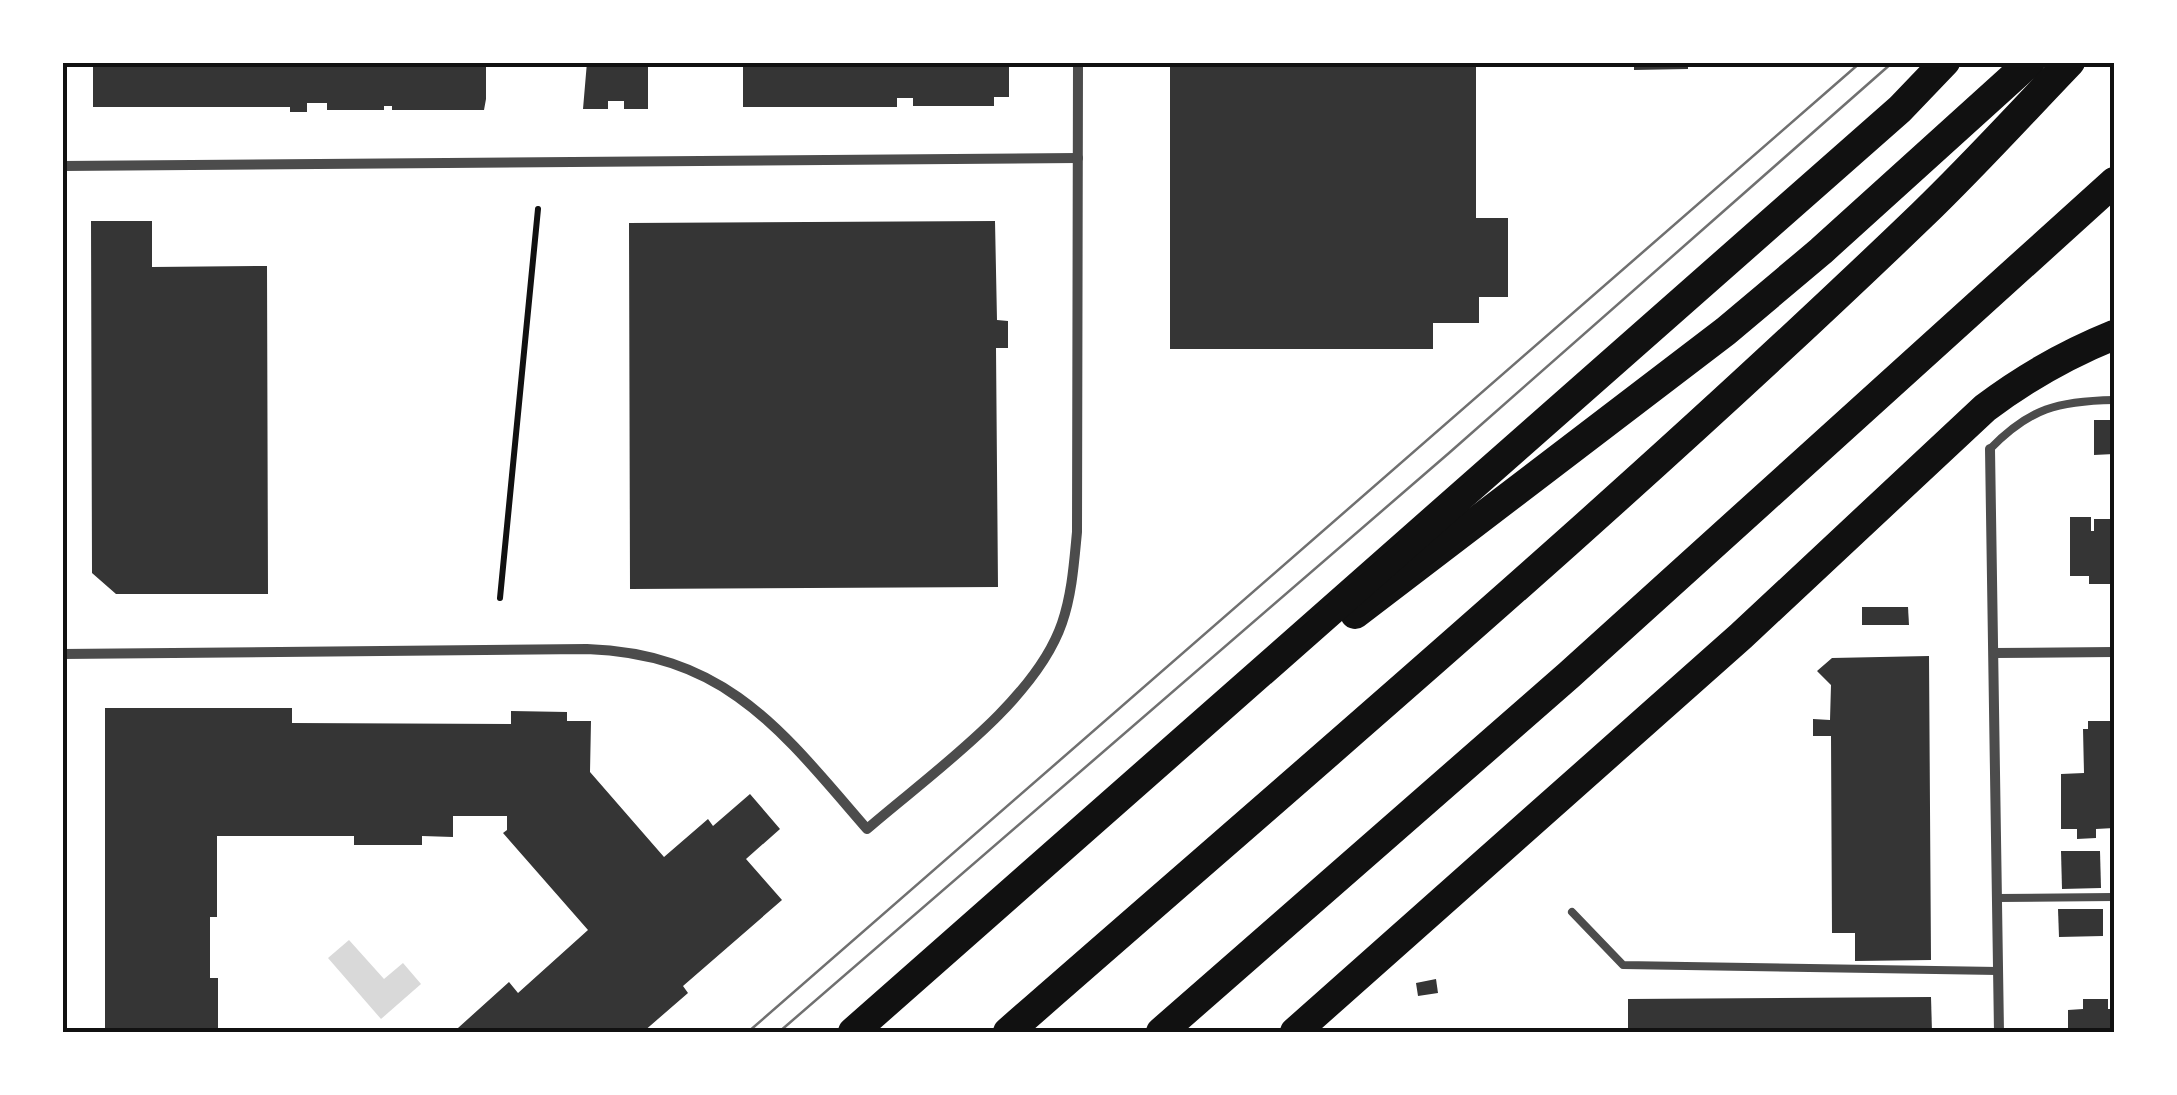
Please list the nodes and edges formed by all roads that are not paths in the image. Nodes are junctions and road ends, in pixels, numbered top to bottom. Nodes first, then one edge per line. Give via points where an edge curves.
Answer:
1 (1078, 62) edge
2 (1945, 62) edge
3 (2030, 62) edge
4 (2070, 62) edge
5 (1078, 158) junction
6 (62, 166) edge
7 (2114, 182) edge
8 (2114, 335) edge
9 (2114, 400) edge
10 (1990, 449) joint
11 (2114, 652) edge
12 (62, 654) edge
13 (1994, 654) junction
14 (1114, 802) junction
15 (2114, 897) edge
16 (1997, 898) junction
17 (1572, 912) dead end
18 (1998, 971) junction
19 (853, 1032) edge
20 (1008, 1032) edge
21 (1161, 1032) edge
22 (1295, 1032) edge
23 (1999, 1032) edge

1 - 5 street
2 - 14 highway via 1900,109
3 - 14 highway via 1726,331
4 - 20 highway via 1777,352
5 - 6 street
5 - 12 street via 1077,532 1061,626 996,718 867,829 800,751 742,698 651,656 587,649
7 - 21 highway via 1584,662
8 - 22 highway via 2025,378 1986,408 1741,636
9 - 10 lane via 2044,408
10 - 13 street
11 - 13 street
13 - 16 street
14 - 19 highway
15 - 16 lane
16 - 18 street
17 - 18 lane via 1623,965
18 - 23 street

